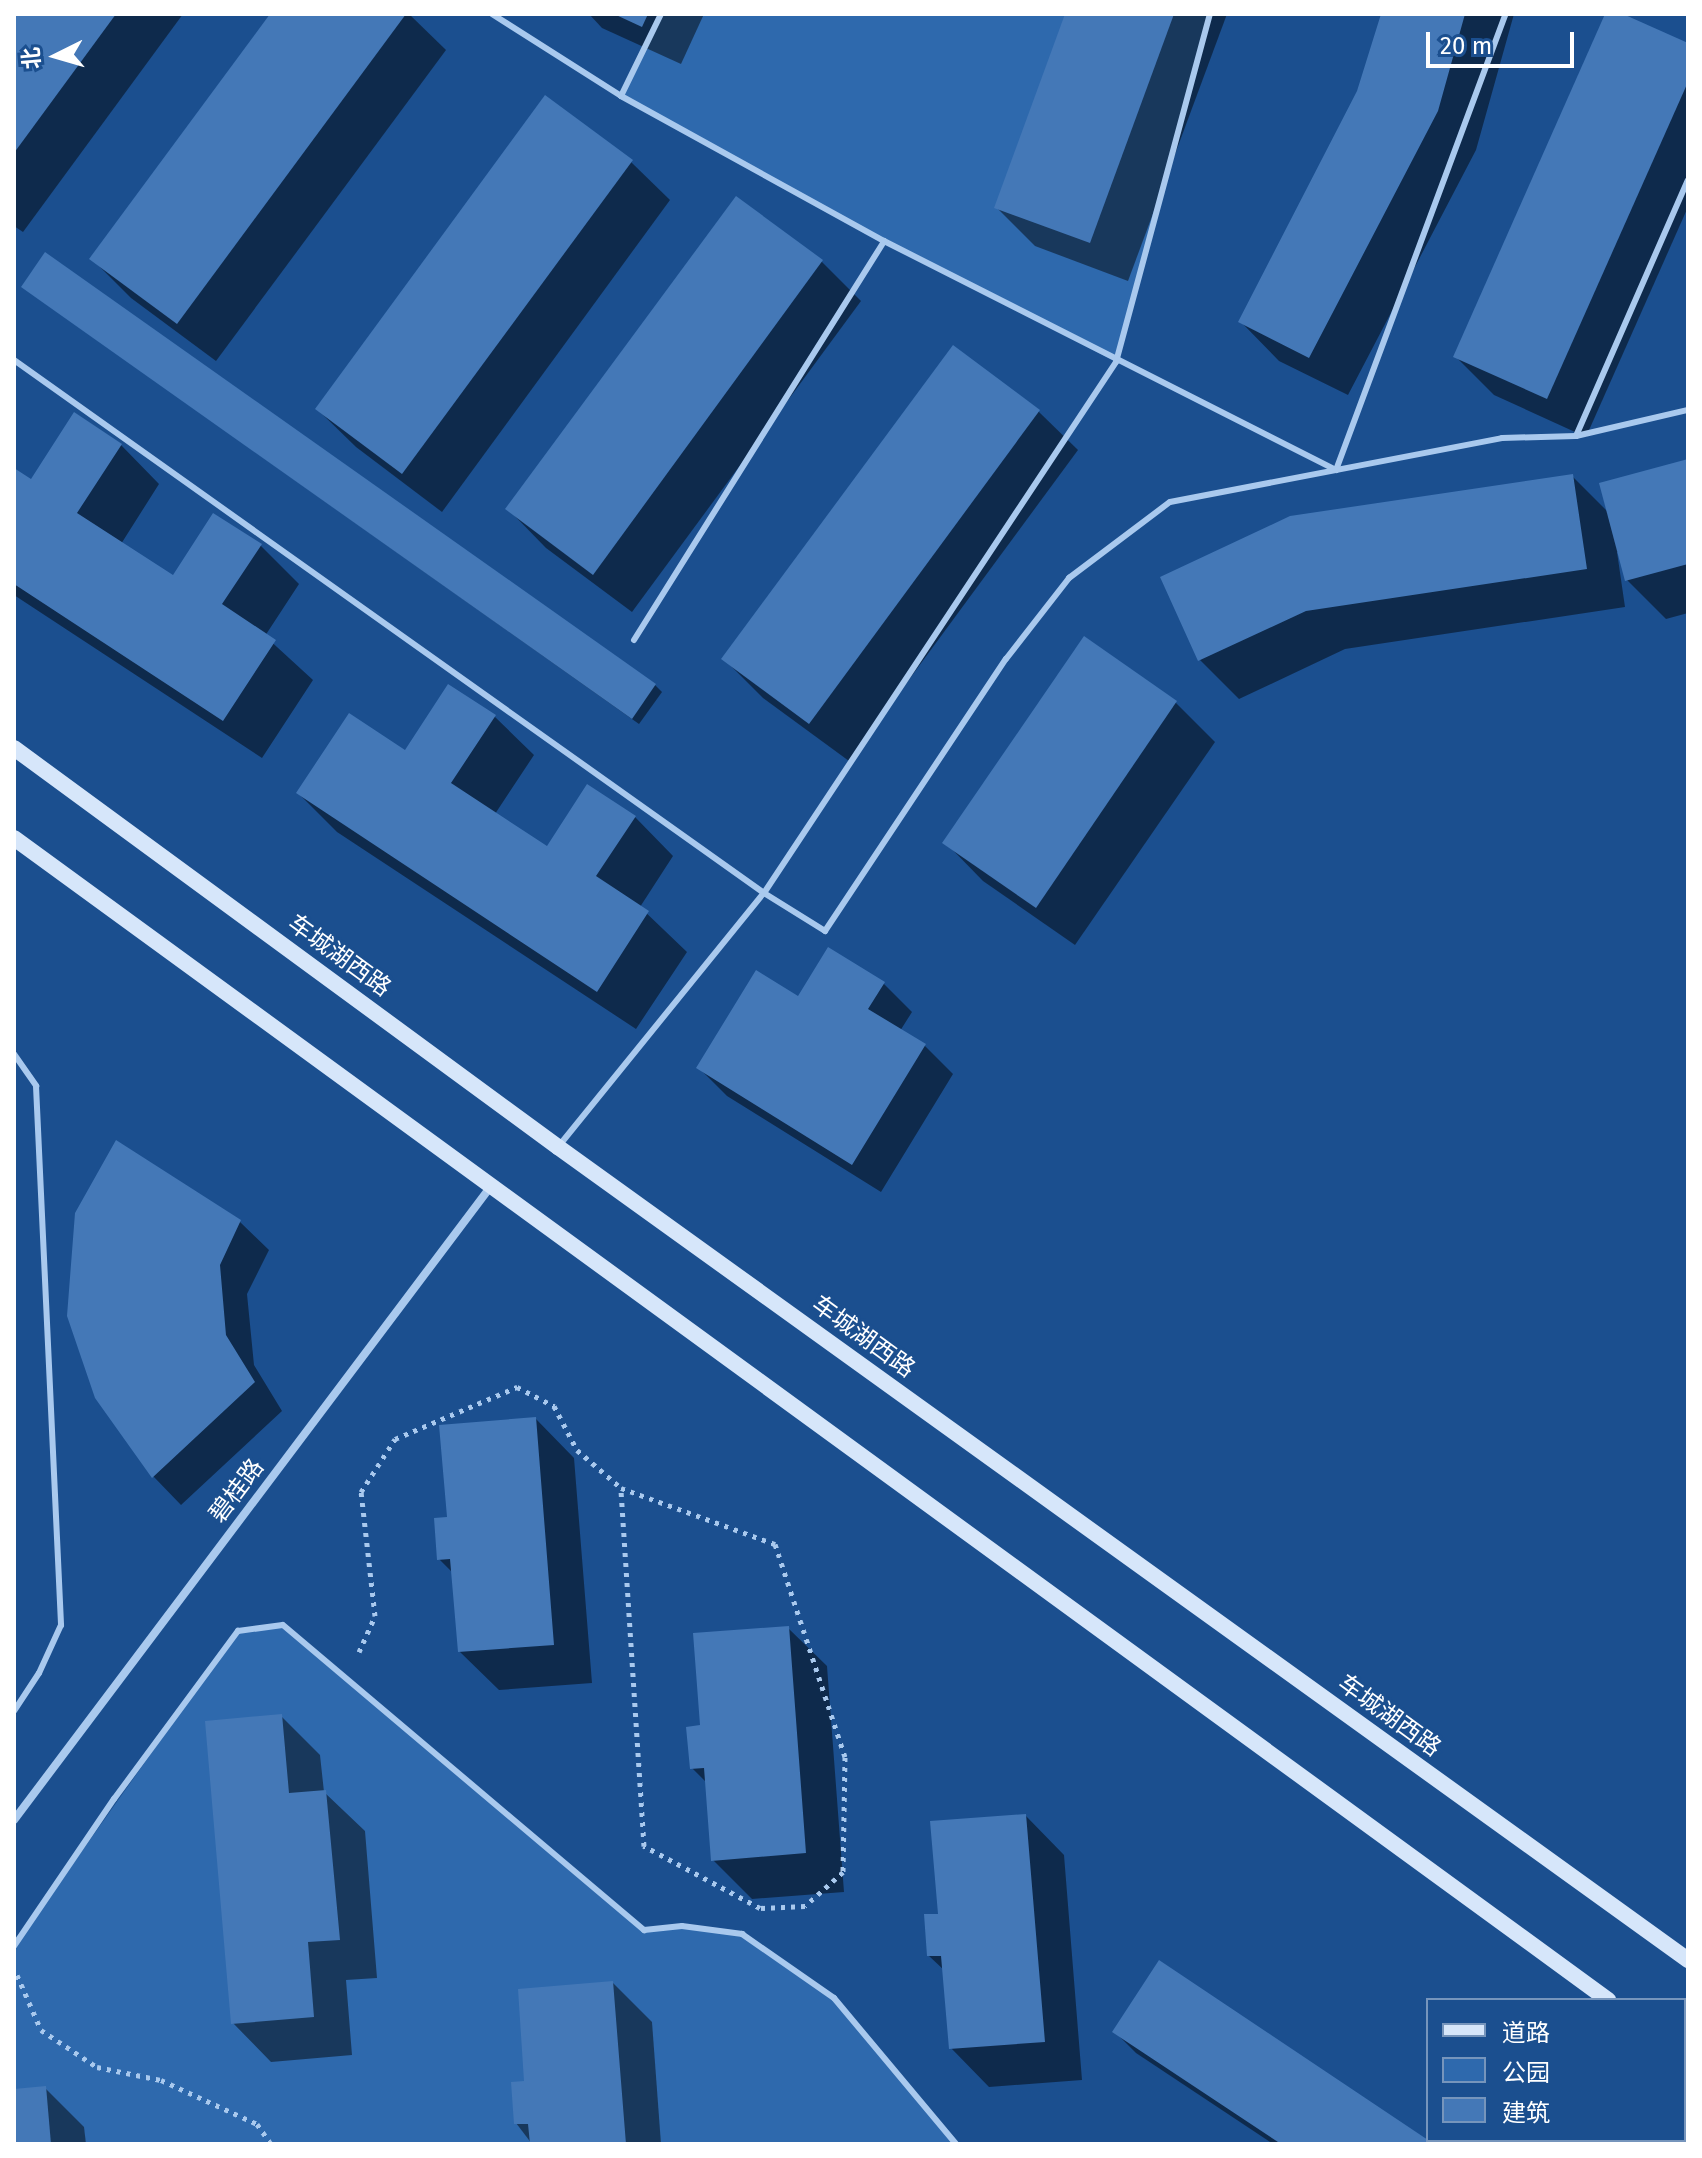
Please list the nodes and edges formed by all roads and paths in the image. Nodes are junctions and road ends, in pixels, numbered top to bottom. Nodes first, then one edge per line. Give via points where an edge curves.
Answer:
1 (492, 14) edge
2 (661, 14) edge
3 (1210, 14) edge
4 (1506, 14) edge
5 (621, 96) junction
6 (1688, 180) edge
7 (884, 241) junction
8 (14, 360) edge
9 (1116, 362) junction
10 (1688, 410) edge
11 (1576, 436) junction
12 (1336, 470) junction
13 (634, 640) dead end
14 (14, 748) edge
15 (14, 838) edge
16 (764, 893) junction
17 (14, 1054) edge
18 (558, 1147) junction
19 (491, 1186) junction
20 (621, 1488) junction
21 (347, 1680) junction
22 (14, 1711) edge
23 (14, 1820) edge
24 (14, 1946) edge
25 (1688, 1960) edge
26 (14, 1968) edge
27 (1605, 1998) edge
28 (271, 2144) edge
29 (956, 2144) edge

1 - 5 lane
2 - 5 lane
3 - 9 lane
4 - 12 lane
5 - 7 lane
6 - 11 lane
7 - 9 lane
7 - 13 lane
8 - 16 lane
9 - 12 lane
9 - 16 lane
10 - 11 lane
11 - 12 lane via 1502,438
12 - 16 lane via 1170,502 1069,578 1006,659 825,931
14 - 18 street, 车城湖西路
15 - 19 street
16 - 18 lane
17 - 22 lane via 36,1086 61,1625
18 - 25 street, 车城湖西路
19 - 23 street, 碧桂路
19 - 27 street
20 - 20 path via 644,1846 760,1908 805,1906 843,1872 845,1757 775,1544
20 - 21 path via 577,1450 554,1406 517,1387 395,1439 361,1492 375,1616
21 - 24 lane via 283,1625 238,1631
21 - 29 lane via 644,1930 682,1926 742,1934 834,1998
26 - 28 path via 41,2030 97,2067 161,2080 257,2124

